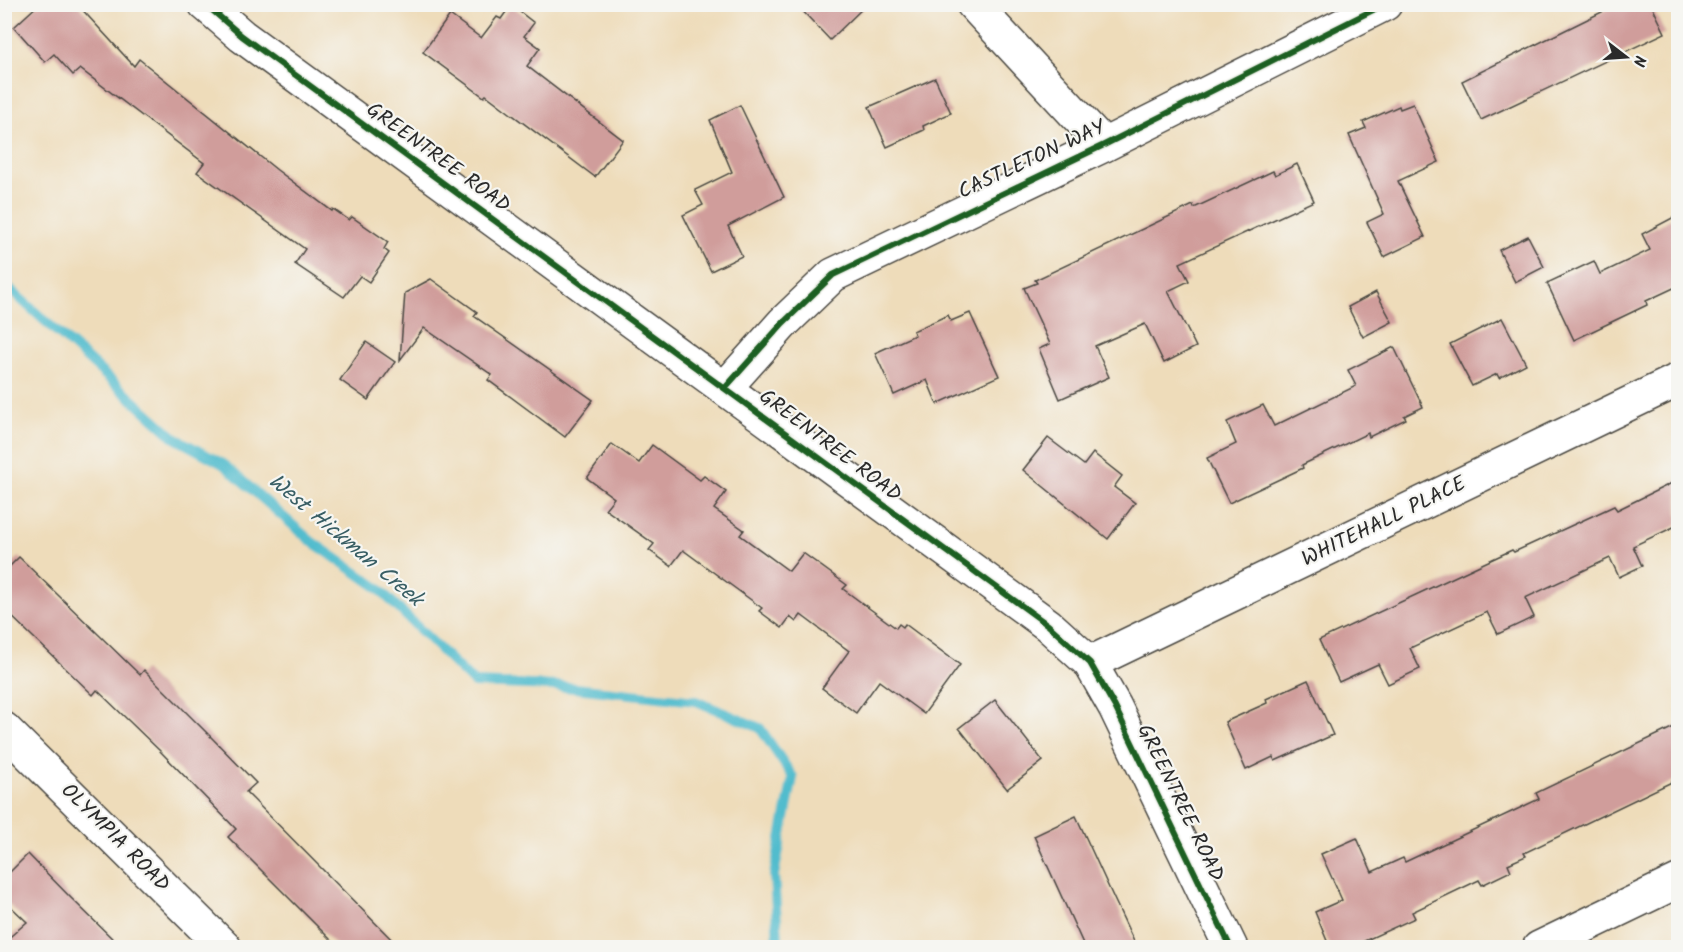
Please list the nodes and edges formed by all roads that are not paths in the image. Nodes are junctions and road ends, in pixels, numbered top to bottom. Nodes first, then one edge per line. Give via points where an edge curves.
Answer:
1 (205, 4) edge
2 (973, 4) edge
3 (1385, 4) edge
4 (1104, 145) junction
5 (1678, 380) edge
6 (725, 388) junction
7 (1090, 663) junction
8 (4, 729) edge
9 (1678, 881) edge
10 (225, 948) edge
11 (1231, 948) edge
12 (1539, 948) edge

1 - 6 street, GREENTREE ROAD via 242,36
2 - 4 street
3 - 4 street, CASTLETON WAY
4 - 6 street, CASTLETON WAY via 833,275
5 - 7 street, WHITEHALL PLACE
6 - 7 street, GREENTREE ROAD via 1048,625
7 - 11 street, GREENTREE ROAD
8 - 10 street, OLYMPIA ROAD
9 - 12 street

